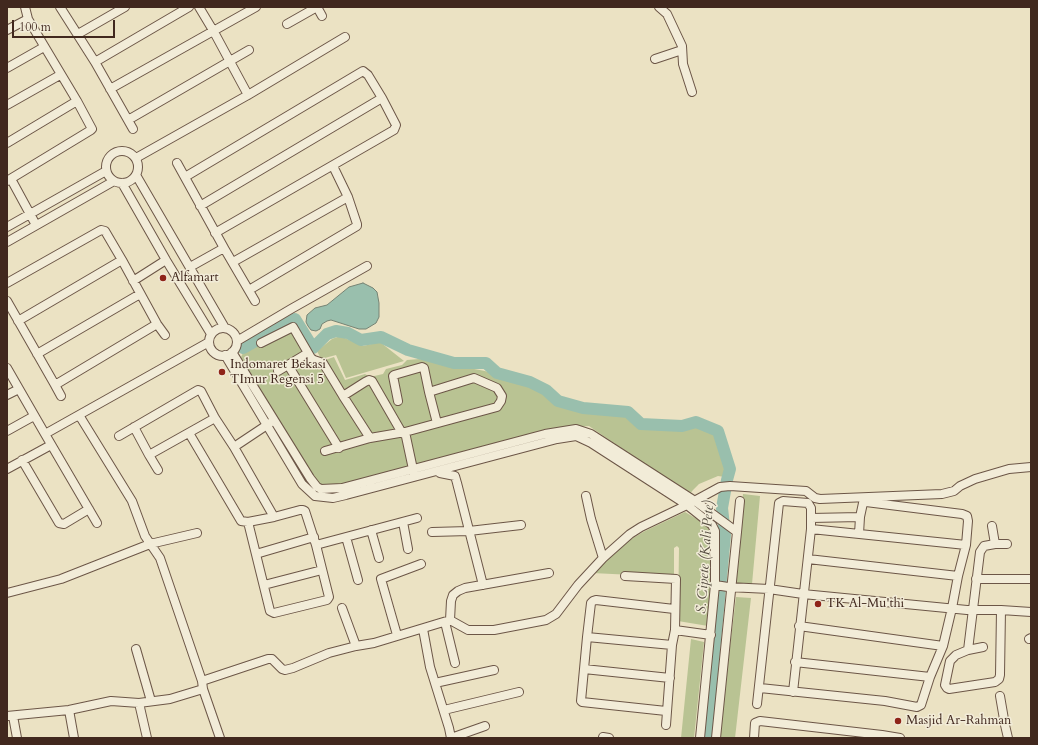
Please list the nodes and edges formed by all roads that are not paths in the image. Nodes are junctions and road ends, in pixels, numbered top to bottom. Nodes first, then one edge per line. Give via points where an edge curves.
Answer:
1 (25, 7) edge
2 (60, 7) edge
3 (125, 7) edge
4 (189, 7) edge
5 (199, 7) edge
6 (256, 7) edge
7 (317, 7) edge
8 (659, 7) edge
9 (322, 16) dead end
10 (28, 19) junction
11 (287, 24) dead end
12 (7, 30) edge
13 (214, 32) junction
14 (78, 34) junction
15 (345, 37) dead end
16 (44, 47) junction
17 (249, 50) dead end
18 (682, 50) junction
19 (655, 59) dead end
20 (229, 61) junction
21 (95, 62) junction
22 (7, 68) edge
23 (60, 75) junction
24 (110, 89) junction
25 (692, 92) dead end
26 (248, 95) junction
27 (382, 98) junction
28 (77, 101) junction
29 (7, 105) edge
30 (128, 120) junction
31 (134, 129) dead end
32 (7, 143) edge
33 (136, 158) junction
34 (177, 163) dead end
35 (333, 166) junction
36 (106, 171) junction
37 (136, 175) junction
38 (185, 178) junction
39 (9, 180) edge
40 (118, 182) junction
41 (348, 197) junction
42 (200, 206) junction
43 (34, 220) junction
44 (7, 227) edge
45 (215, 233) junction
46 (7, 242) edge
47 (224, 248) junction
48 (122, 260) junction
49 (166, 260) junction
50 (233, 262) junction
51 (367, 266) dead end
52 (190, 267) junction
53 (133, 281) junction
54 (7, 282) edge
55 (249, 290) junction
56 (140, 294) junction
57 (7, 301) edge
58 (255, 301) dead end
59 (18, 321) junction
60 (157, 324) junction
61 (225, 328) junction
62 (165, 335) dead end
63 (210, 338) junction
64 (237, 342) junction
65 (261, 343) dead end
66 (308, 353) junction
67 (37, 354) junction
68 (229, 354) junction
69 (288, 365) junction
70 (7, 368) edge
71 (278, 371) dead end
72 (55, 385) junction
73 (19, 389) junction
74 (429, 392) junction
75 (7, 395) edge
76 (61, 396) dead end
77 (343, 396) junction
78 (398, 401) dead end
79 (79, 415) junction
80 (34, 416) junction
81 (215, 418) junction
82 (273, 421) junction
83 (437, 423) junction
84 (266, 426) junction
85 (134, 427) junction
86 (7, 431) edge
87 (189, 433) junction
88 (403, 433) junction
89 (45, 434) junction
90 (556, 435) junction
91 (120, 436) dead end
92 (370, 438) junction
93 (51, 445) junction
94 (234, 447) junction
95 (339, 448) junction
96 (325, 451) dead end
97 (149, 455) junction
98 (22, 460) junction
99 (1031, 467) edge
100 (7, 469) edge
101 (158, 470) dead end
102 (433, 472) junction
103 (414, 473) junction
104 (586, 496) dead end
105 (695, 501) junction
106 (740, 501) dead end
107 (687, 506) junction
108 (89, 509) junction
109 (274, 517) junction
110 (860, 517) junction
111 (417, 518) dead end
112 (811, 518) junction
113 (248, 522) junction
114 (403, 522) junction
115 (97, 523) dead end
116 (520, 525) dead end
117 (992, 526) dead end
118 (811, 528) junction
119 (371, 530) junction
120 (469, 531) junction
121 (432, 532) dead end
122 (737, 532) junction
123 (197, 533) dead end
124 (859, 534) junction
125 (314, 537) junction
126 (346, 537) junction
127 (150, 544) junction
128 (995, 544) junction
129 (1007, 544) dead end
130 (316, 545) junction
131 (966, 545) junction
132 (408, 549) dead end
133 (256, 554) junction
134 (379, 558) dead end
135 (603, 558) junction
136 (808, 559) junction
137 (421, 564) dead end
138 (322, 570) junction
139 (549, 573) dead end
140 (625, 576) dead end
141 (958, 576) junction
142 (976, 578) junction
143 (1031, 579) edge
144 (358, 580) dead end
145 (264, 585) junction
146 (483, 585) junction
147 (723, 586) junction
148 (769, 589) junction
149 (7, 593) edge
150 (803, 594) junction
151 (342, 608) dead end
152 (674, 609) junction
153 (954, 609) junction
154 (970, 610) junction
155 (1001, 610) junction
156 (1031, 612) edge
157 (448, 621) junction
158 (800, 626) junction
159 (423, 629) junction
160 (675, 630) junction
161 (397, 635) junction
162 (712, 635) junction
163 (587, 637) junction
164 (672, 644) junction
165 (356, 646) junction
166 (943, 646) junction
167 (983, 647) dead end
168 (136, 649) dead end
169 (968, 650) junction
170 (795, 662) junction
171 (456, 663) dead end
172 (584, 669) junction
173 (494, 670) dead end
174 (930, 677) junction
175 (670, 678) junction
176 (435, 683) junction
177 (203, 685) junction
178 (760, 688) junction
179 (520, 692) dead end
180 (793, 692) junction
181 (1000, 696) dead end
182 (151, 701) junction
183 (139, 703) junction
184 (757, 704) dead end
185 (69, 710) junction
186 (444, 710) junction
187 (666, 711) junction
188 (10, 716) edge
189 (666, 725) dead end
190 (485, 726) dead end
191 (17, 738) edge
192 (74, 738) edge
193 (147, 738) edge
194 (220, 738) edge
195 (451, 738) edge
196 (700, 738) edge
197 (716, 738) edge
198 (754, 738) edge
199 (900, 738) edge
200 (1008, 738) edge

1 - 10 street
2 - 14 street
3 - 14 street
4 - 21 street
5 - 13 street
6 - 13 street
7 - 9 street
7 - 11 street
8 - 18 street via 667,14
10 - 12 street
10 - 16 street
13 - 20 street
13 - 24 street
14 - 21 street
15 - 26 street
16 - 22 street
16 - 23 street
17 - 20 street
18 - 19 street
18 - 25 street via 683,64
20 - 26 street
20 - 30 street
21 - 24 street
23 - 28 street
23 - 29 street
24 - 30 street
26 - 33 street
27 - 35 street via 396,125 394,130
27 - 38 street via 368,75 363,72
27 - 42 street
28 - 32 street
28 - 39 street via 92,127 91,130
30 - 31 street
33 - 36 street via 126,151 118,151 110,155
33 - 37 street
34 - 38 street
35 - 41 street
35 - 45 street
36 - 40 street
36 - 43 street
37 - 40 street via 130,181
37 - 52 street
38 - 42 street
39 - 43 street
40 - 43 street
40 - 49 street
41 - 50 street
41 - 55 street via 358,224 356,227
42 - 45 street
43 - 44 street
43 - 46 street
45 - 47 street
47 - 50 street
47 - 52 street
48 - 53 street
48 - 54 street via 108,235 101,230
48 - 59 street
49 - 53 street
49 - 63 street
50 - 55 street
51 - 64 street
52 - 61 street
53 - 56 street
55 - 58 street
56 - 60 street
56 - 67 street
57 - 59 street
59 - 67 street
60 - 62 street
60 - 72 street
61 - 63 street via 217,329
61 - 64 street via 235,334
63 - 68 street via 214,352 221,355
63 - 79 street
64 - 68 street
65 - 66 street via 293,327
66 - 69 street
66 - 77 street via 314,360 323,363
67 - 72 street
68 - 82 street
68 - 84 street
69 - 71 street
69 - 95 street
70 - 73 street
72 - 76 street
73 - 75 street
73 - 80 street
74 - 78 street via 424,368 395,374 393,376
74 - 83 street
74 - 83 street via 474,378 497,388 502,396 497,407
77 - 88 street via 365,382 372,381
77 - 92 street
79 - 89 street
79 - 127 street via 132,501
80 - 86 street
80 - 89 street
81 - 85 street via 201,391 198,390
81 - 87 street
81 - 94 street
82 - 84 street
82 - 103 street via 310,478 321,489 342,488
83 - 88 street
84 - 94 street
84 - 103 street via 302,484 315,496 333,498
85 - 91 street
85 - 97 street
87 - 97 street
87 - 113 street via 241,521
88 - 92 street
88 - 103 street
89 - 93 street
90 - 102 street
90 - 103 street
90 - 105 street via 576,429 591,434
90 - 107 street via 576,436 591,443
92 - 95 street
93 - 98 street
93 - 108 street
94 - 109 street
95 - 96 street
97 - 101 street
98 - 100 street
98 - 108 street via 59,524 64,524
99 - 105 street via 1009,469 975,479 954,492 942,494 820,499 806,490 730,486 720,487
102 - 103 street
102 - 120 street via 455,476
104 - 135 street via 592,526
105 - 107 street
105 - 122 street
106 - 122 street
107 - 135 street via 641,527
107 - 147 street via 714,528
108 - 115 street
109 - 113 street
109 - 125 street via 303,510
110 - 112 street
110 - 124 street
110 - 131 street via 863,503 866,502 962,514 967,516 968,521
111 - 114 street
112 - 118 street
112 - 148 street via 812,508 808,503 779,503
113 - 133 street
114 - 119 street
114 - 132 street
116 - 120 street
117 - 128 street
118 - 124 street
118 - 136 street
119 - 126 street
119 - 134 street
120 - 121 street
120 - 146 street
122 - 147 street
123 - 127 street
124 - 131 street
125 - 130 street
125 - 133 street
126 - 130 street
126 - 144 street
127 - 149 street via 61,579
127 - 177 street via 160,558
128 - 129 street
128 - 142 street via 982,548
130 - 138 street
131 - 141 street
133 - 145 street
135 - 157 street via 556,614 546,620 494,630 468,630
136 - 141 street
136 - 150 street
137 - 161 street via 381,579
138 - 145 street
138 - 145 street via 329,597 327,600 274,613 270,610
139 - 146 street
140 - 152 street via 676,579
141 - 153 street
142 - 143 street
142 - 154 street
146 - 157 street via 465,588 453,595
147 - 148 street
147 - 162 street
147 - 197 street
148 - 150 street
148 - 178 street
150 - 153 street
150 - 158 street
151 - 165 street
152 - 160 street
152 - 163 street via 596,600 591,603
153 - 154 street
153 - 166 street
154 - 155 street
154 - 169 street
155 - 156 street
155 - 169 street via 998,680 948,689 946,685 950,661
157 - 159 street
157 - 171 street
158 - 166 street
158 - 170 street
159 - 161 street
159 - 176 street
160 - 162 street
160 - 164 street
161 - 165 street
162 - 196 street
163 - 164 street
163 - 172 street
164 - 175 street
165 - 177 street via 329,653 285,670 272,659 268,659
166 - 174 street
167 - 169 street
168 - 182 street
170 - 174 street
170 - 180 street
172 - 175 street
172 - 187 street via 582,702
173 - 176 street
174 - 180 street via 921,705 917,706
175 - 187 street
176 - 186 street
177 - 182 street via 170,698
177 - 194 street
178 - 180 street
178 - 184 street
179 - 186 street
181 - 200 street
182 - 183 street
183 - 185 street via 111,701
183 - 193 street
185 - 188 street
185 - 192 street
186 - 195 street
187 - 189 street
188 - 191 street
190 - 195 street
198 - 199 street via 755,723 760,721

